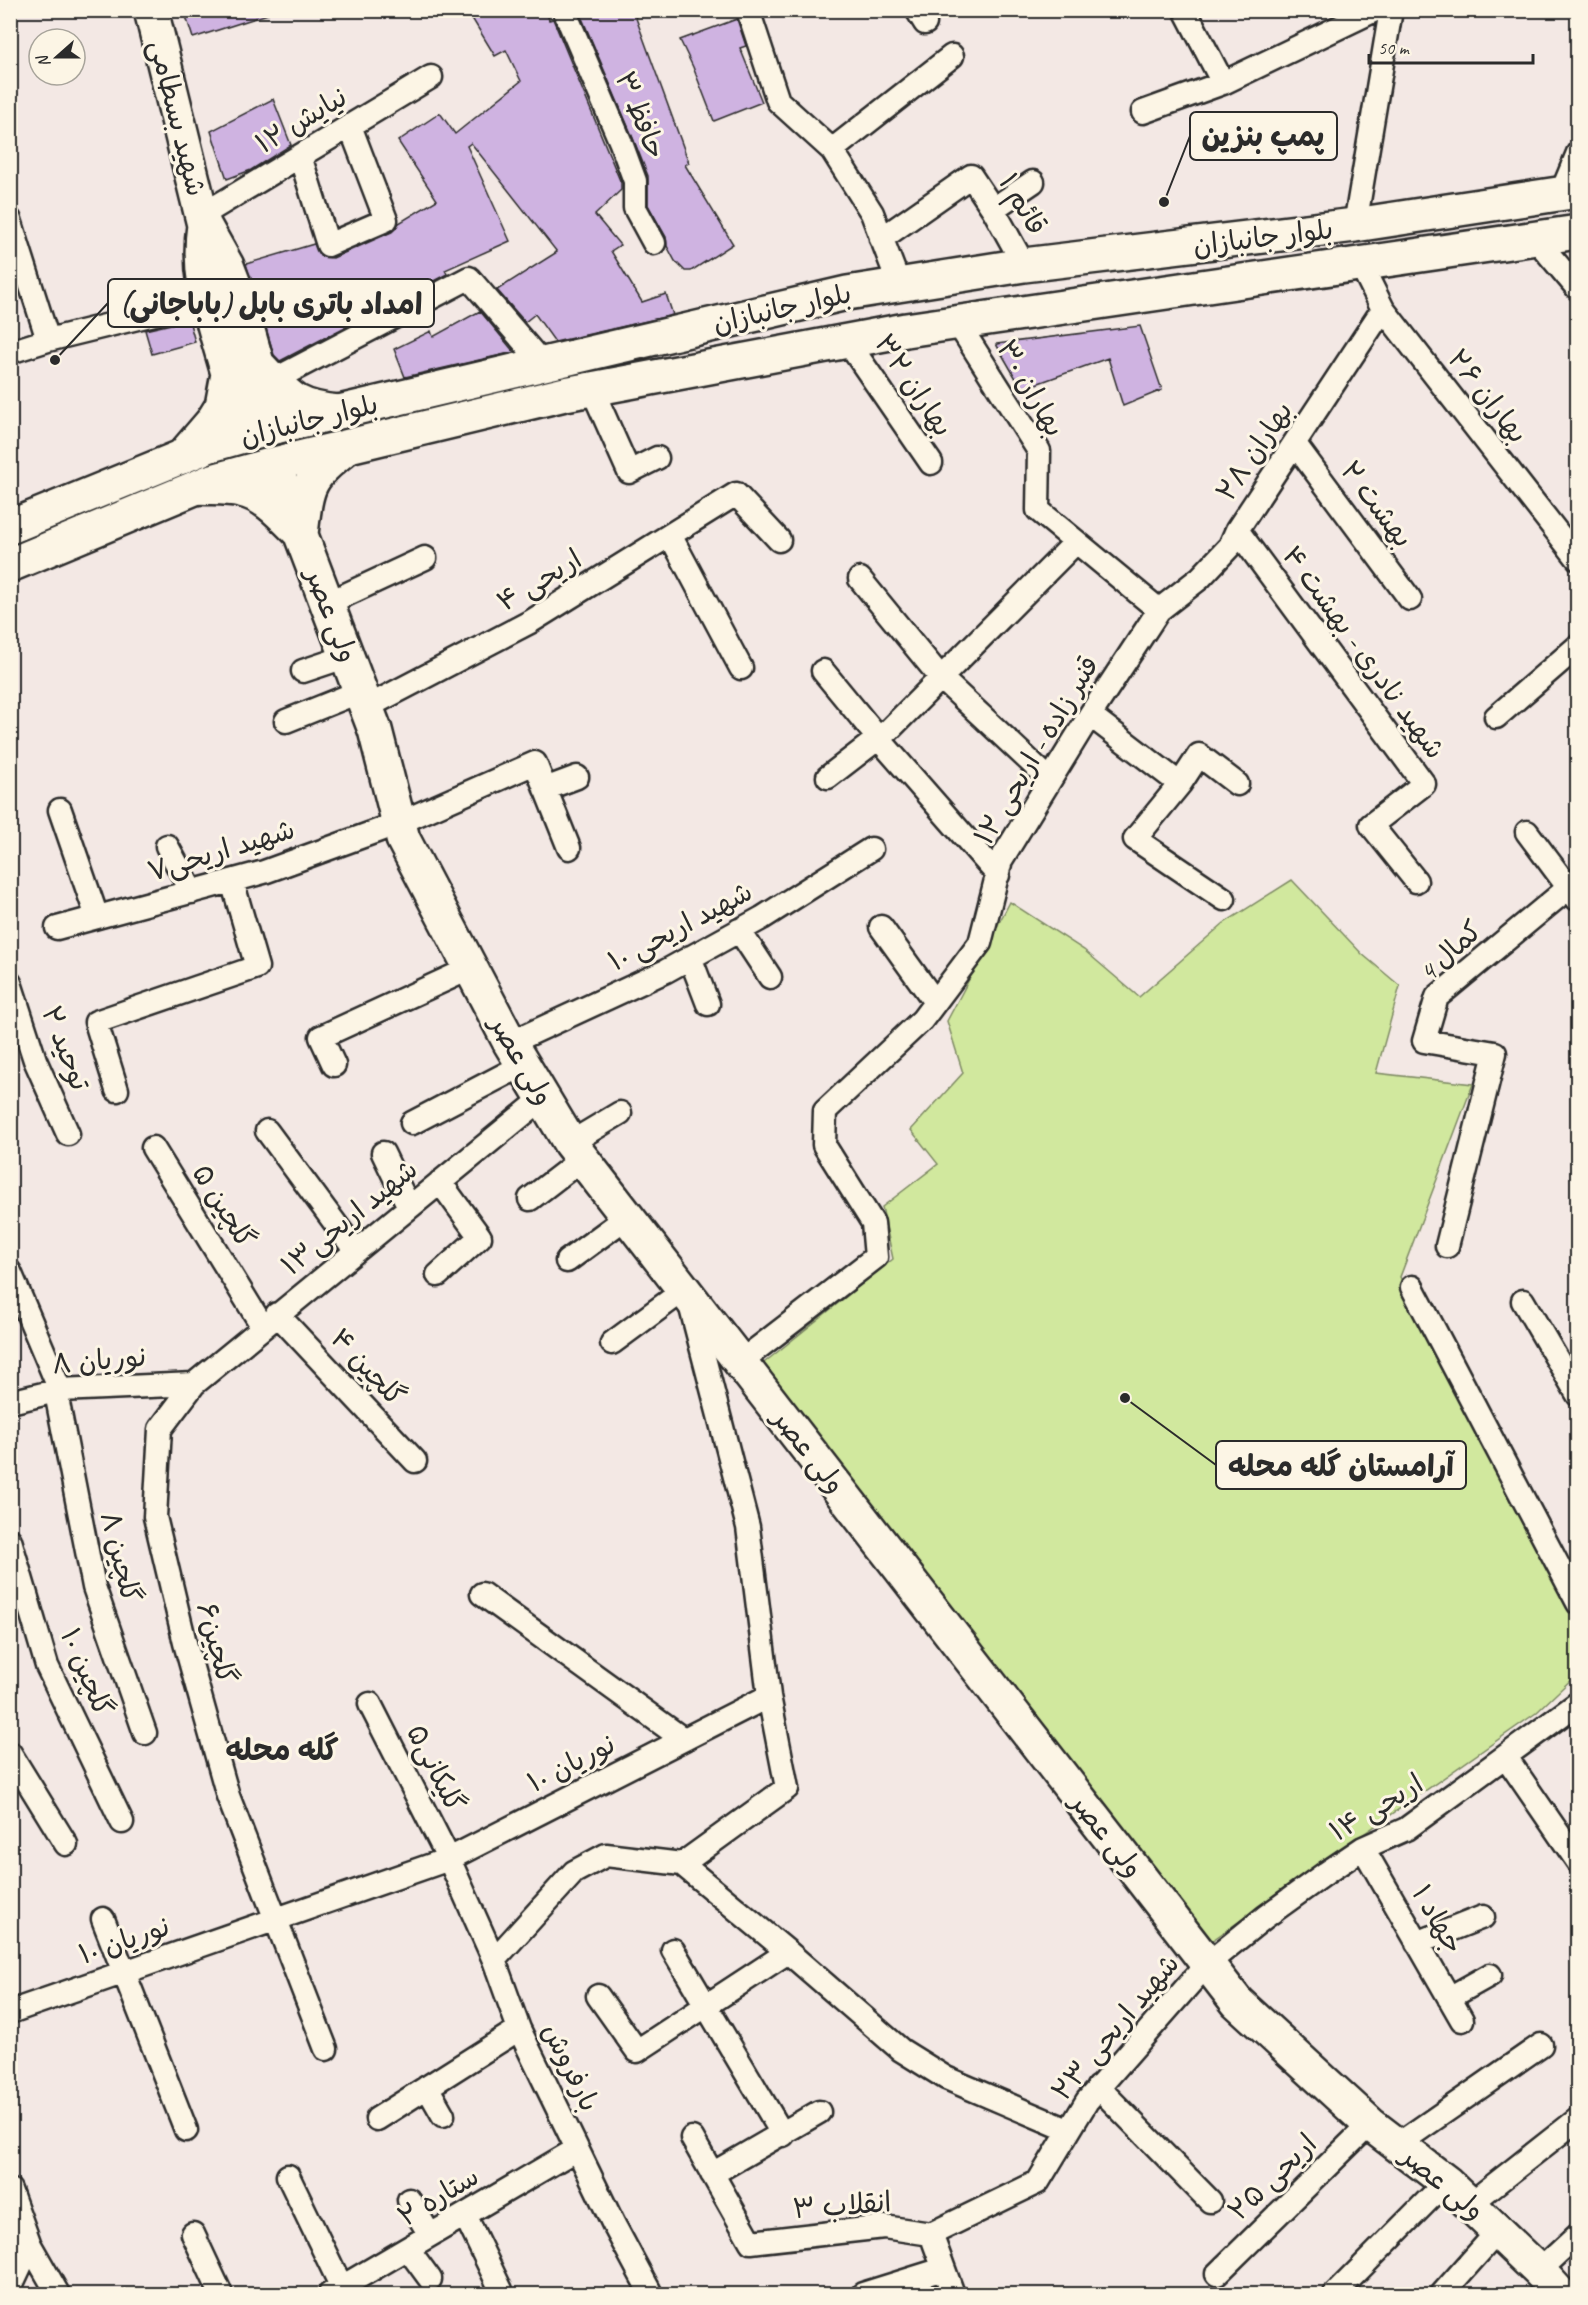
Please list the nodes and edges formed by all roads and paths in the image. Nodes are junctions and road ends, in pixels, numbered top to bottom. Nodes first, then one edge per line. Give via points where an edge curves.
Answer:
1 (151, 10) edge
2 (564, 10) edge
3 (1185, 10) edge
4 (1375, 10) edge
5 (1391, 10) edge
6 (749, 11) edge
7 (952, 56) dead end
8 (431, 77) dead end
9 (1223, 83) junction
10 (1143, 112) dead end
11 (350, 126) junction
12 (832, 150) junction
13 (1578, 153) edge
14 (300, 156) junction
15 (1033, 182) dead end
16 (1569, 192) edge
17 (993, 209) junction
18 (10, 220) edge
19 (203, 220) junction
20 (1354, 225) junction
21 (1578, 232) edge
22 (1535, 238) junction
23 (880, 239) junction
24 (654, 243) dead end
25 (1360, 263) junction
26 (1024, 265) junction
27 (899, 284) junction
28 (1578, 289) edge
29 (207, 301) junction
30 (1383, 309) junction
31 (957, 322) junction
32 (48, 340) junction
33 (847, 341) junction
34 (10, 352) edge
35 (542, 363) junction
36 (256, 378) junction
37 (592, 389) junction
38 (339, 412) junction
39 (261, 432) junction
40 (1295, 444) junction
41 (347, 447) junction
42 (182, 457) junction
43 (657, 458) dead end
44 (931, 463) dead end
45 (274, 464) junction
46 (198, 487) junction
47 (10, 527) edge
48 (1237, 530) junction
49 (301, 534) junction
50 (670, 535) junction
51 (779, 540) dead end
52 (1076, 542) junction
53 (425, 558) dead end
54 (1578, 559) edge
55 (10, 565) edge
56 (860, 579) dead end
57 (1410, 599) dead end
58 (328, 603) junction
59 (1159, 610) junction
60 (1578, 646) edge
61 (348, 656) junction
62 (741, 668) dead end
63 (303, 671) dead end
64 (823, 671) dead end
65 (941, 678) junction
66 (364, 699) junction
67 (1090, 716) junction
68 (1496, 717) dead end
69 (286, 722) dead end
70 (878, 738) junction
71 (577, 777) dead end
72 (828, 777) dead end
73 (1050, 780) junction
74 (1180, 784) junction
75 (1237, 784) dead end
76 (545, 789) junction
77 (60, 810) dead end
78 (399, 823) junction
79 (1527, 832) dead end
80 (167, 846) dead end
81 (569, 848) dead end
82 (871, 849) dead end
83 (998, 875) junction
84 (232, 881) junction
85 (1416, 881) dead end
86 (1574, 889) edge
87 (192, 892) junction
88 (1224, 899) dead end
89 (97, 917) junction
90 (881, 927) dead end
91 (57, 928) dead end
92 (739, 930) junction
93 (690, 957) junction
94 (471, 968) junction
95 (770, 977) dead end
96 (10, 983) edge
97 (935, 1002) junction
98 (708, 1004) dead end
99 (517, 1054) junction
100 (334, 1065) dead end
101 (117, 1090) dead end
102 (543, 1098) junction
103 (620, 1113) dead end
104 (412, 1123) dead end
105 (267, 1131) dead end
106 (68, 1134) dead end
107 (153, 1148) dead end
108 (576, 1151) junction
109 (383, 1153) dead end
110 (440, 1182) junction
111 (530, 1199) dead end
112 (409, 1207) junction
113 (627, 1216) junction
114 (1447, 1246) dead end
115 (355, 1250) junction
116 (567, 1261) dead end
117 (10, 1272) edge
118 (438, 1275) dead end
119 (1412, 1287) dead end
120 (686, 1292) junction
121 (1523, 1301) dead end
122 (270, 1321) junction
123 (612, 1343) dead end
124 (740, 1362) junction
125 (194, 1384) junction
126 (60, 1390) junction
127 (1578, 1395) edge
128 (10, 1402) edge
129 (415, 1461) dead end
130 (10, 1540) edge
131 (482, 1594) dead end
132 (1578, 1603) edge
133 (770, 1696) junction
134 (1578, 1703) edge
135 (370, 1704) dead end
136 (145, 1733) dead end
137 (683, 1740) junction
138 (10, 1753) edge
139 (1506, 1756) junction
140 (122, 1822) dead end
141 (66, 1844) dead end
142 (1363, 1848) junction
143 (449, 1859) junction
144 (1578, 1862) edge
145 (682, 1864) junction
146 (1483, 1917) dead end
147 (103, 1919) dead end
148 (277, 1919) junction
149 (1417, 1943) junction
150 (673, 1950) dead end
151 (788, 1952) junction
152 (494, 1960) junction
153 (1207, 1964) junction
154 (124, 1972) junction
155 (1490, 1975) dead end
156 (598, 1996) dead end
157 (1449, 1998) junction
158 (706, 2006) junction
159 (10, 2012) edge
160 (1462, 2020) dead end
161 (519, 2029) junction
162 (1541, 2044) dead end
163 (326, 2049) dead end
164 (427, 2087) junction
165 (1098, 2087) junction
166 (819, 2112) dead end
167 (443, 2115) dead end
168 (377, 2119) dead end
169 (1578, 2119) edge
170 (1370, 2124) junction
171 (186, 2130) dead end
172 (1068, 2130) junction
173 (783, 2135) junction
174 (692, 2138) dead end
175 (1397, 2145) junction
176 (577, 2149) junction
177 (712, 2174) junction
178 (288, 2176) dead end
179 (1446, 2182) junction
180 (10, 2190) edge
181 (409, 2200) dead end
182 (1210, 2201) dead end
183 (1470, 2204) junction
184 (465, 2215) junction
185 (1498, 2231) junction
186 (193, 2234) dead end
187 (932, 2234) junction
188 (430, 2235) junction
189 (1578, 2235) edge
190 (30, 2245) junction
191 (408, 2249) junction
192 (943, 2269) junction
193 (1217, 2274) dead end
194 (430, 2278) dead end
195 (1550, 2283) edge
196 (10, 2288) edge
197 (501, 2290) dead end
198 (339, 2292) edge
199 (58, 2295) edge
200 (222, 2295) edge
201 (651, 2295) edge
202 (863, 2295) edge
203 (953, 2295) edge
204 (1335, 2295) edge
205 (1442, 2295) edge

1 - 19 main road, شهید بسطامی
2 - 24 street, حافظ ۳ via 621,143 635,181 635,208
3 - 9 street
4 - 9 street
5 - 20 street
6 - 12 street via 778,100
7 - 12 street
8 - 11 street, نیایش ۱۲
9 - 10 street
11 - 14 street, نیایش ۱۲
11 - 14 street via 386,220 328,245
12 - 23 street via 872,213
13 - 16 street
14 - 19 street, نیایش ۱۲
15 - 17 street
16 - 20 main road, بلوار جانبازان
17 - 23 street, قائم ۱ via 971,176
17 - 26 street, قائم ۱
18 - 32 street
19 - 29 main road via 202,272
19 - 36 main road via 237,292
20 - 26 main road, بلوار جانبازان
21 - 22 main road, بلوار جانبازان
22 - 25 main road, بلوار جانبازان
22 - 28 street
23 - 27 street
25 - 30 street, بهاران ۲۶
25 - 31 main road, بلوار جانبازان
26 - 27 main road, بلوار جانبازان
27 - 35 main road, بلوار جانبازان
29 - 32 street
29 - 36 main road
30 - 40 street, بهاران ۲۸
30 - 54 street, بهاران ۲۶
31 - 33 main road, بلوار جانبازان
31 - 52 street, بهاران ۳۰ via 1039,451 1038,510
32 - 34 street
33 - 37 main road, بلوار جانبازان
33 - 44 street, بهاران ۳۲
35 - 36 street via 469,278
35 - 38 main road, بلوار جانبازان
36 - 38 main road via 297,403
36 - 39 main road
36 - 42 main road via 222,406
37 - 41 main road, بلوار جانبازان
37 - 43 street via 629,472
38 - 39 main road, بلوار جانبازان
39 - 42 main road, بلوار جانبازان
40 - 48 street, بهاران ۲۸
40 - 57 street, بهشت ۲
41 - 45 main road, بلوار جانبازان
41 - 49 main road via 310,482
42 - 47 main road, بلوار جانبازان
45 - 46 main road, بلوار جانبازان
45 - 49 main road, ولی عصر
46 - 49 main road via 241,490 259,497
46 - 55 main road, بلوار جانبازان
48 - 59 street, بهاران ۲۸ via 1230,546 1200,578
48 - 85 street, شهید نادری - بهشت ۴ via 1424,784 1371,825
49 - 58 main road, ولی عصر
50 - 51 street, اریحی ۴ via 736,494
50 - 62 street
50 - 66 street, اریحی ۴ via 530,622
52 - 59 street
52 - 65 street
53 - 58 street
56 - 65 street
58 - 61 main road, ولی عصر
59 - 67 street, قنبر زاده - اریحی ۱۲
60 - 68 street
61 - 63 street
61 - 66 main road, ولی عصر
64 - 70 street
65 - 70 street
65 - 73 street
66 - 69 street, اریحی ۴
66 - 78 main road, ولی عصر
67 - 73 street, قنبر زاده - اریحی ۱۲
67 - 74 street
70 - 72 street
70 - 83 street
71 - 76 street
73 - 83 street, قنبر زاده - اریحی ۱۲ via 1001,860
74 - 75 street via 1199,755
74 - 88 street via 1135,839
76 - 78 street, شهید اریحی۷ via 535,763
76 - 81 street
77 - 89 street
78 - 84 street, شهید اریحی۷
78 - 94 main road, ولی عصر via 403,839
79 - 86 street
80 - 87 street
82 - 92 street, شهید اریحی ۱۰
83 - 97 street, قنبر زاده - اریحی ۱۲ via 980,943
84 - 87 street, شهید اریحی۷
84 - 101 street via 257,967 96,1022
86 - 114 street, کمال 4 via 1437,997 1424,1041 1495,1053
87 - 89 street, شهید اریحی۷
89 - 91 street, شهید اریحی۷
90 - 97 street
92 - 93 street, شهید اریحی ۱۰
92 - 95 street
93 - 98 street
93 - 99 street, شهید اریحی ۱۰ via 601,1002
94 - 99 main road, ولی عصر
94 - 100 street via 321,1037
96 - 106 street, توحید ۲ via 35,1060
97 - 124 street, قنبر زاده - اریحی ۱۲ via 922,1020 825,1111 824,1144 873,1223 876,1257
99 - 102 main road, ولی عصر
99 - 104 street, شهید اریحی ۱۰
102 - 108 main road, ولی عصر
102 - 110 street, شهید اریحی۱۳
103 - 108 street
105 - 115 street
107 - 122 street, گلچین ۵
108 - 111 street
108 - 113 main road, ولی عصر
109 - 112 street
110 - 112 street, شهید اریحی۱۳
110 - 118 street via 480,1237
112 - 115 street, شهید اریحی۱۳
113 - 116 street
113 - 120 main road, ولی عصر
115 - 122 street, شهید اریحی۱۳
117 - 126 street
119 - 132 street
120 - 123 street
120 - 124 main road, ولی عصر
120 - 133 street via 748,1527
121 - 127 street
122 - 125 street, شهید اریحی۱۳
122 - 129 street, گلچین ۴
124 - 153 main road, ولی عصر
125 - 126 street, نوریان ۸
125 - 148 street, گلچین۶ via 160,1430 155,1517 228,1796
126 - 128 street, نوریان ۸
126 - 136 street, گلچین ۸ via 58,1403 94,1587
130 - 140 street, گلچین ۱۰ via 47,1666
131 - 137 street
133 - 137 street, نوریان ۱۰
133 - 145 street via 787,1788
134 - 139 street, اریحی ۱۴
135 - 143 street, گلیکانی۵
137 - 143 street, نوریان ۱۰
138 - 141 street
139 - 142 street, اریحی ۱۴ via 1406,1829
139 - 144 street
142 - 149 street, جهاد ۱
142 - 153 street, اریحی ۱۴ via 1265,1917
143 - 148 street, نوریان ۱۰
143 - 152 street, بارفروش
145 - 151 street
145 - 152 street via 606,1855 574,1872
146 - 149 street
147 - 154 street
148 - 154 street, نوریان ۱۰
148 - 163 street, گلچین۶
149 - 157 street, جهاد ۱
150 - 158 street
151 - 158 street
151 - 172 street via 901,2050 946,2078
152 - 161 street, بارفروش
153 - 165 street, شهید اریحی ۲۳
153 - 170 main road, ولی عصر via 1237,2002
154 - 159 street, نوریان ۱۰
154 - 171 street
155 - 157 street
156 - 158 street via 637,2051
157 - 160 street, جهاد ۱
158 - 173 street
161 - 164 street
161 - 176 street, بارفروش
162 - 175 street
164 - 167 street
164 - 168 street
165 - 172 street, شهید اریحی ۲۳
165 - 182 street
166 - 173 street
169 - 183 street
170 - 175 main road, ولی عصر
170 - 193 street, اریحی ۲۵
172 - 187 street, شهید اریحی ۲۳ via 1038,2182
173 - 177 street
174 - 177 street
175 - 179 main road, ولی عصر
176 - 184 street, ستاره ۲
176 - 201 street, بارفروش
177 - 187 street, انقلاب ۳ via 751,2242 884,2227
178 - 198 street
179 - 183 main road, ولی عصر
179 - 204 street
180 - 190 street
181 - 188 street
183 - 185 main road, ولی عصر
184 - 188 street, ستاره ۲
184 - 197 street
185 - 195 main road, ولی عصر
185 - 205 street
186 - 200 street
187 - 192 street
188 - 191 street, ستاره ۲
189 - 195 street
190 - 196 street
190 - 199 street
191 - 194 street
191 - 198 street, ستاره ۲
192 - 202 street
192 - 203 street

